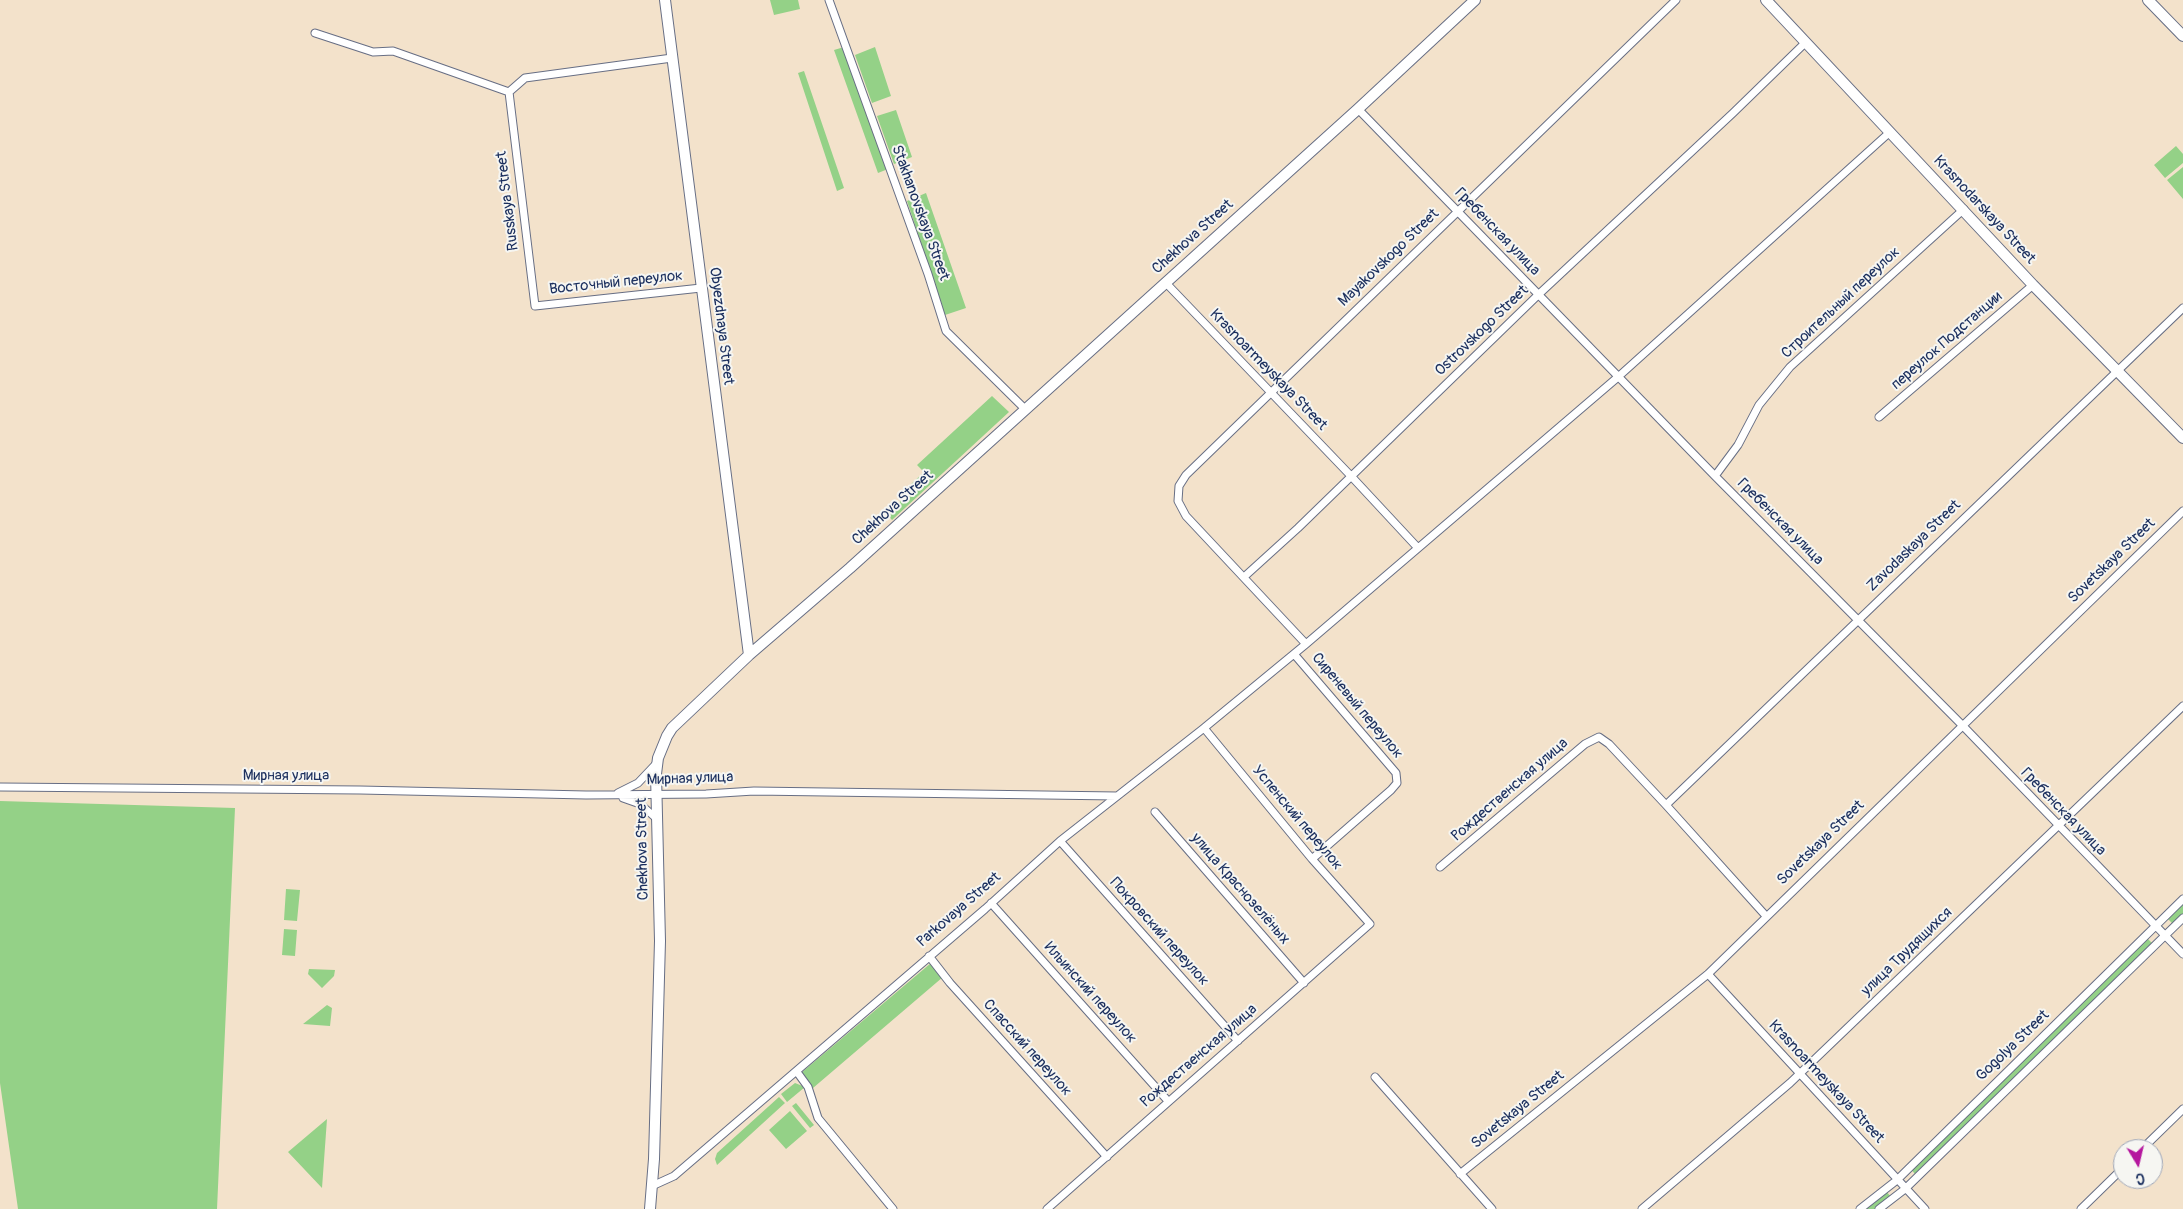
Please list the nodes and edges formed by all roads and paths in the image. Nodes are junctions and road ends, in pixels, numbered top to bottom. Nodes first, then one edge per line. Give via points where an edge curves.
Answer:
1 (664, 0) edge
2 (829, 0) edge
3 (1475, 0) edge
4 (1676, 0) edge
5 (1766, 0) edge
6 (2148, 0) edge
7 (315, 33) dead end
8 (2183, 36) edge
9 (1805, 43) junction
10 (672, 58) junction
11 (509, 92) junction
12 (1358, 109) junction
13 (1890, 132) junction
14 (1964, 209) junction
15 (1458, 211) junction
16 (1165, 282) junction
17 (2033, 285) junction
18 (701, 288) junction
19 (1538, 295) junction
20 (535, 306) joint
21 (2183, 308) edge
22 (2117, 371) junction
23 (1618, 377) junction
24 (1270, 393) junction
25 (1025, 409) junction
26 (1879, 417) dead end
27 (2183, 438) edge
28 (1352, 476) junction
29 (1715, 476) junction
30 (1178, 502) joint
31 (2183, 511) edge
32 (1418, 548) junction
33 (1244, 577) junction
34 (1857, 620) junction
35 (1306, 644) junction
36 (1294, 654) junction
37 (749, 656) junction
38 (2183, 706) edge
39 (1963, 726) junction
40 (1204, 728) junction
41 (657, 764) junction
42 (0, 787) edge
43 (656, 794) junction
44 (613, 795) junction
45 (1117, 796) junction
46 (1666, 805) junction
47 (1155, 812) dead end
48 (657, 818) junction
49 (2058, 826) junction
50 (1060, 841) junction
51 (1312, 860) junction
52 (1440, 867) dead end
53 (2183, 899) edge
54 (991, 903) junction
55 (1766, 916) junction
56 (2183, 918) edge
57 (1370, 924) joint
58 (2155, 926) junction
59 (2165, 936) junction
60 (2183, 954) edge
61 (929, 956) junction
62 (1708, 974) junction
63 (1304, 983) junction
64 (1238, 1041) junction
65 (797, 1072) junction
66 (1799, 1074) junction
67 (1375, 1077) dead end
68 (1168, 1102) junction
69 (2183, 1109) edge
70 (2152, 1139) edge
71 (1107, 1156) junction
72 (1460, 1174) junction
73 (2113, 1178) edge
74 (1897, 1180) junction
75 (652, 1186) junction
76 (1905, 1189) junction
77 (650, 1209) edge
78 (893, 1209) edge
79 (1047, 1209) edge
80 (1492, 1209) edge
81 (1642, 1209) edge
82 (1860, 1209) edge
83 (1880, 1209) edge
84 (1925, 1209) edge
85 (2081, 1209) edge

1 - 10 street, Obyezdnaya Street
2 - 25 street, Stakhanovskaya Street via 946,331
3 - 12 street, Chekhova Street
4 - 15 street, Mayakovskogo Street
5 - 9 street, Krasnodarskaya Street
6 - 8 street
7 - 11 street via 374,52 394,51
9 - 13 street, Krasnodarskaya Street
9 - 19 street, Ostrovskogo Street
10 - 11 street via 525,78
10 - 18 street, Obyezdnaya Street
11 - 20 street, Russkaya Street
12 - 15 street, Гребенская улица
12 - 16 street, Chekhova Street
13 - 14 street, Krasnodarskaya Street
13 - 23 street, Parkovaya Street
14 - 17 street, Krasnodarskaya Street
14 - 29 street, Строительный переулок via 1790,367 1759,405 1738,445
15 - 19 street, Гребенская улица
15 - 24 street, Mayakovskogo Street
16 - 24 street, Krasnoarmeyskaya Street
16 - 25 street, Chekhova Street
17 - 22 street, Krasnodarskaya Street
17 - 26 street, переулок Подстанции
18 - 20 street, Восточный переулок
18 - 37 street, Obyezdnaya Street
19 - 23 street, Гребенская улица
19 - 28 street, Ostrovskogo Street
21 - 22 street, Zavodaskaya Street
22 - 27 street, Krasnodarskaya Street
22 - 34 street, Zavodaskaya Street
23 - 29 street, Гребенская улица
23 - 32 street, Parkovaya Street
24 - 28 street, Krasnoarmeyskaya Street
24 - 30 street, Mayakovskogo Street via 1186,475 1179,486
25 - 37 street, Chekhova Street
28 - 32 street, Krasnoarmeyskaya Street
28 - 33 street, Ostrovskogo Street
29 - 34 street, Гребенская улица
30 - 33 street, Сиреневый переулок via 1186,516
31 - 39 street, Sovetskaya Street
32 - 35 street, Parkovaya Street
33 - 35 street, Сиреневый переулок
34 - 39 street, Гребенская улица
34 - 46 street, Zavodaskaya Street
35 - 36 street, Parkovaya Street
36 - 40 street, Parkovaya Street
36 - 51 street, Сиреневый переулок via 1396,773 1397,783
37 - 41 street, Chekhova Street via 672,728 663,742
38 - 49 street, улица Трудящихся
39 - 49 street, Гребенская улица
39 - 55 street, Sovetskaya Street
40 - 45 street, Parkovaya Street
40 - 51 street, Успенский переулок
41 - 43 street, Chekhova Street
41 - 44 street via 638,783
42 - 44 street, Мирная улица
43 - 44 street, Мирная улица
43 - 45 street, Мирная улица via 754,791
43 - 48 street, Chekhova Street
44 - 48 street via 640,804
45 - 50 street, Parkovaya Street
46 - 52 street, Рождественская улица via 1599,737 1584,744
46 - 55 street
47 - 63 street, улица Краснозелёных
48 - 75 street, Chekhova Street via 660,941
49 - 58 street, Гребенская улица
49 - 66 street, улица Трудящихся
50 - 54 street, Parkovaya Street
50 - 64 street, Покровский переулок
51 - 57 street, Успенский переулок
53 - 58 street, Gogolya Street
54 - 61 street, Parkovaya Street
54 - 68 street, Ильинский переулок
55 - 62 street, Sovetskaya Street
56 - 59 street, Gogolya Street
57 - 63 street, Рождественская улица
58 - 59 street, Гребенская улица
58 - 74 street, Gogolya Street
59 - 60 street, Гребенская улица
59 - 76 street, Gogolya Street
61 - 65 street, Parkovaya Street
61 - 71 street, Спасский переулок
62 - 66 street, Krasnoarmeyskaya Street
62 - 72 street, Sovetskaya Street
63 - 64 street, Рождественская улица
64 - 68 street, Рождественская улица
65 - 75 street, Parkovaya Street via 674,1176
65 - 78 street via 808,1087 818,1118
66 - 74 street, Krasnoarmeyskaya Street
66 - 81 street, улица Трудящихся
67 - 72 street
68 - 71 street, Рождественская улица
69 - 70 street
71 - 79 street, Рождественская улица
72 - 80 street
73 - 85 street
74 - 76 street, Krasnoarmeyskaya Street
74 - 82 street, Gogolya Street
75 - 77 street
76 - 83 street, Gogolya Street
76 - 84 street, Krasnoarmeyskaya Street

